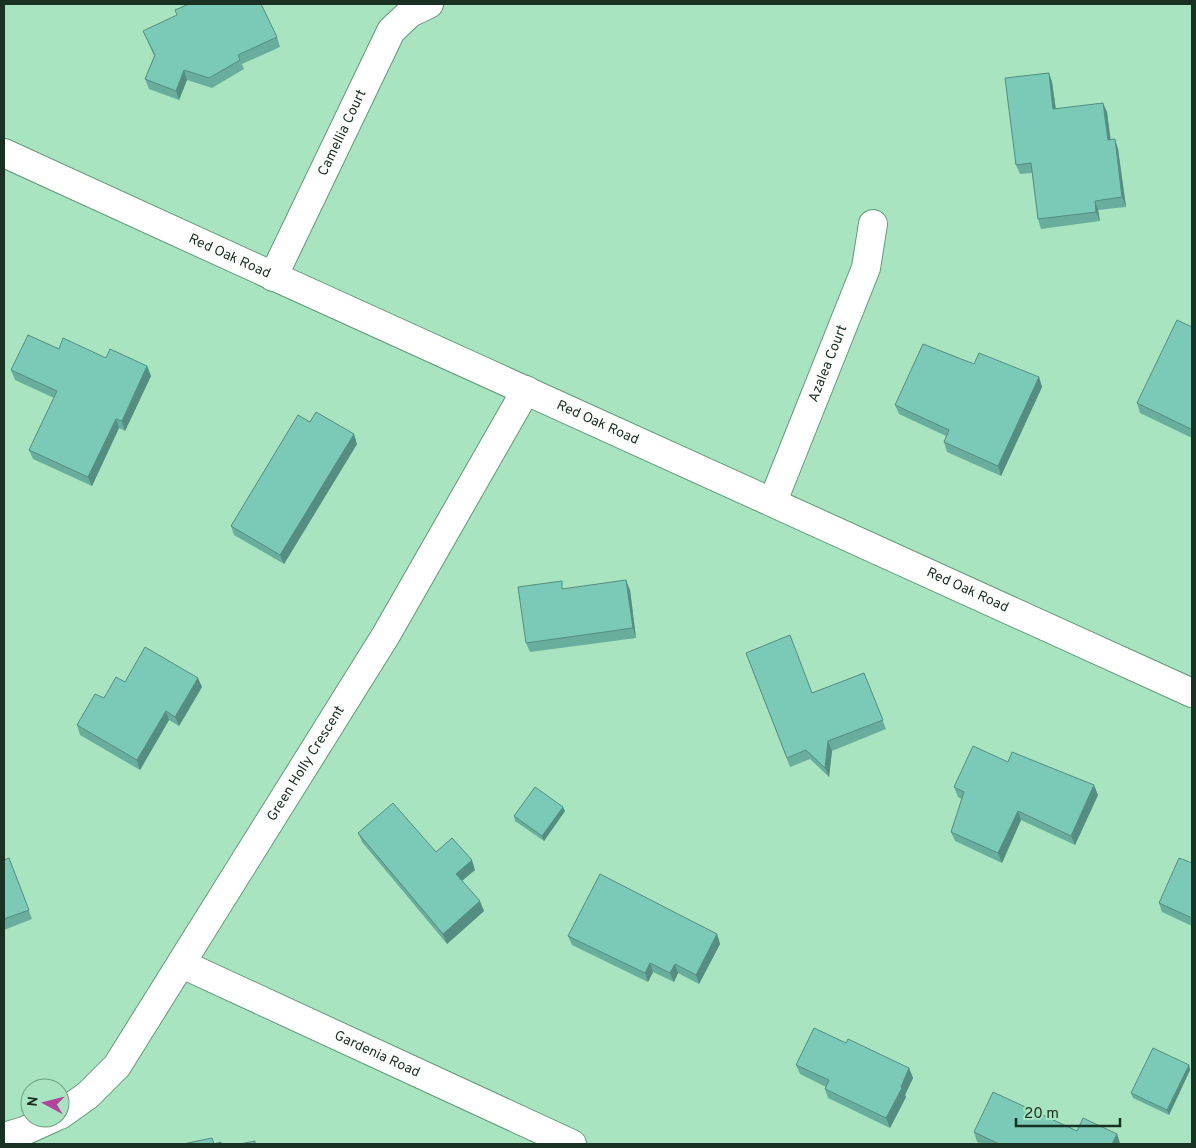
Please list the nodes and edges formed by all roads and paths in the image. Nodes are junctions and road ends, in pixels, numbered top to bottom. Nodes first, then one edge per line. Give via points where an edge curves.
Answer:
1 (429, 4) edge
2 (4, 153) edge
3 (873, 224) dead end
4 (273, 277) junction
5 (526, 390) junction
6 (773, 501) junction
7 (1192, 693) edge
8 (182, 964) junction
9 (70, 1108) edge
10 (31, 1128) edge
11 (4, 1137) edge
12 (572, 1144) edge

1 - 4 street, Camellia Court via 410,14 391,31
2 - 4 street, Red Oak Road
3 - 6 street, Azalea Court via 866,268
4 - 5 street, Red Oak Road
5 - 6 street, Red Oak Road
5 - 8 street, Green Holly Crescent via 386,636
6 - 7 street, Red Oak Road
8 - 9 street, Green Holly Crescent via 117,1066
8 - 12 street, Gardenia Road
10 - 11 street

